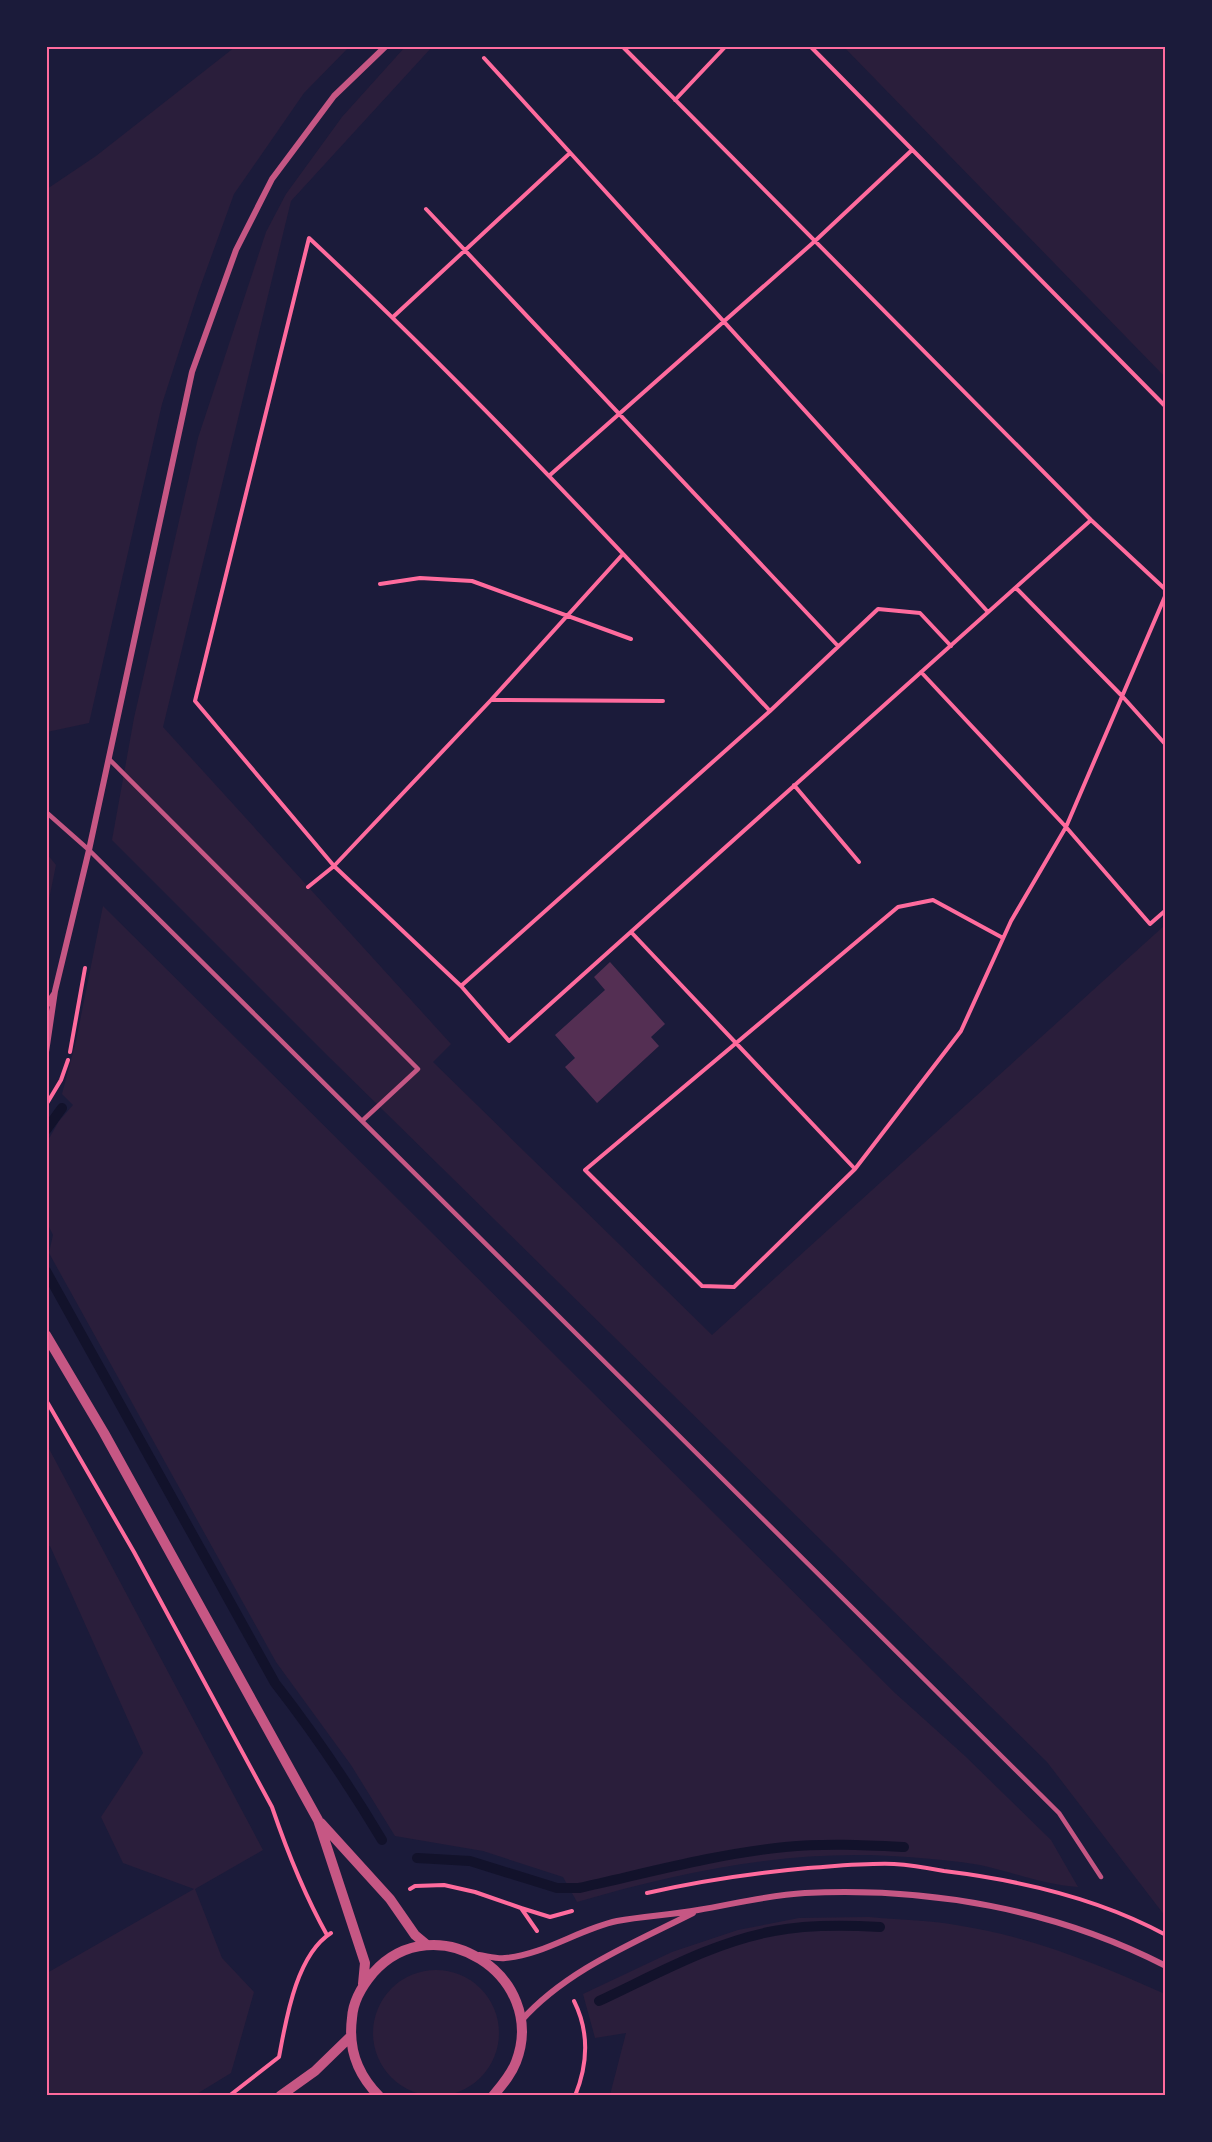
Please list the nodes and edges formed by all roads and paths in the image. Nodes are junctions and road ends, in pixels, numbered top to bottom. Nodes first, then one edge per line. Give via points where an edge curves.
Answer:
1 (386, 46) edge
2 (622, 46) edge
3 (726, 46) edge
4 (810, 46) edge
5 (484, 58) dead end
6 (675, 100) junction
7 (912, 150) junction
8 (570, 153) junction
9 (426, 209) dead end
10 (815, 241) junction
11 (464, 250) junction
12 (393, 317) junction
13 (725, 322) junction
14 (1166, 407) edge
15 (619, 414) junction
16 (550, 475) junction
17 (1091, 520) junction
18 (623, 554) junction
19 (380, 584) dead end
20 (1016, 588) junction
21 (1166, 590) edge
22 (1166, 594) edge
23 (988, 612) junction
24 (566, 616) junction
25 (631, 639) dead end
26 (838, 646) junction
27 (951, 646) junction
28 (921, 672) junction
29 (1123, 697) junction
30 (491, 700) junction
31 (663, 701) dead end
32 (770, 711) junction
33 (1166, 745) edge
34 (109, 759) junction
35 (794, 786) junction
36 (46, 812) edge
37 (1066, 827) junction
38 (89, 850) junction
39 (859, 862) dead end
40 (334, 866) junction
41 (308, 887) dead end
42 (1166, 910) edge
43 (632, 932) junction
44 (1003, 938) junction
45 (461, 987) junction
46 (55, 991) junction
47 (46, 1006) edge
48 (737, 1044) junction
49 (46, 1052) edge
50 (362, 1121) junction
51 (855, 1169) junction
52 (46, 1335) edge
53 (46, 1400) edge
54 (318, 1820) junction
55 (1101, 1877) dead end
56 (1096, 1906) dead end
57 (699, 1910) junction
58 (1166, 1935) edge
59 (427, 1945) junction
60 (475, 1954) junction
61 (1166, 1966) edge
62 (363, 1984) junction
63 (521, 2021) junction
64 (350, 2037) junction
65 (506, 2080) junction
66 (229, 2096) edge
67 (280, 2096) edge
68 (379, 2096) edge
69 (493, 2096) edge
70 (507, 2096) edge

1 - 34 street via 334,96 272,179 236,250 192,372
2 - 6 path
3 - 6 path
4 - 7 path
5 - 8 path
6 - 10 path
7 - 10 path
7 - 14 path
8 - 11 path
8 - 13 path
9 - 11 path
10 - 13 path
10 - 17 path
11 - 12 path
11 - 15 path
12 - 16 path
12 - 40 path via 309,238 195,701
13 - 15 path
13 - 23 path
15 - 16 path
15 - 26 path
16 - 18 path
17 - 20 path
17 - 21 path
18 - 24 path
18 - 32 path
19 - 24 path via 420,578 472,581
20 - 23 path
20 - 29 path
22 - 29 path
23 - 27 path
24 - 25 path
24 - 30 path
26 - 27 path via 878,609 920,613
26 - 32 path
27 - 28 path
28 - 35 path
28 - 37 path
29 - 33 path
29 - 37 path
30 - 31 path
30 - 40 path
32 - 45 path
34 - 38 street
34 - 50 lane via 418,1069
35 - 39 path
35 - 43 path
36 - 38 lane
37 - 42 path via 1150,924
37 - 44 path
38 - 46 street
38 - 50 lane
40 - 41 path
40 - 45 path
43 - 45 path via 509,1041
43 - 48 path
44 - 48 path via 933,900 898,907
44 - 51 path via 961,1031
46 - 47 street
46 - 49 street
48 - 51 path
48 - 51 path via 585,1170 702,1286 734,1287
50 - 55 lane via 1059,1813
52 - 54 street via 104,1432
53 - 66 path via 134,1552 272,1807 285,1848 327,1935 303,1966 279,2057
54 - 59 street
54 - 62 street via 365,1963
56 - 58 path
57 - 60 street via 616,1922 504,1959
57 - 61 street via 804,1893 879,1892 956,1899 1093,1932
57 - 63 street via 597,1962 533,2007
59 - 60 street via 451,1946
59 - 62 street via 402,1952 381,1965
60 - 63 street via 497,1971 513,1994
62 - 64 street via 352,2009
63 - 65 street via 516,2062
64 - 67 street via 315,2071
64 - 68 street via 356,2062
65 - 69 street
65 - 70 street

